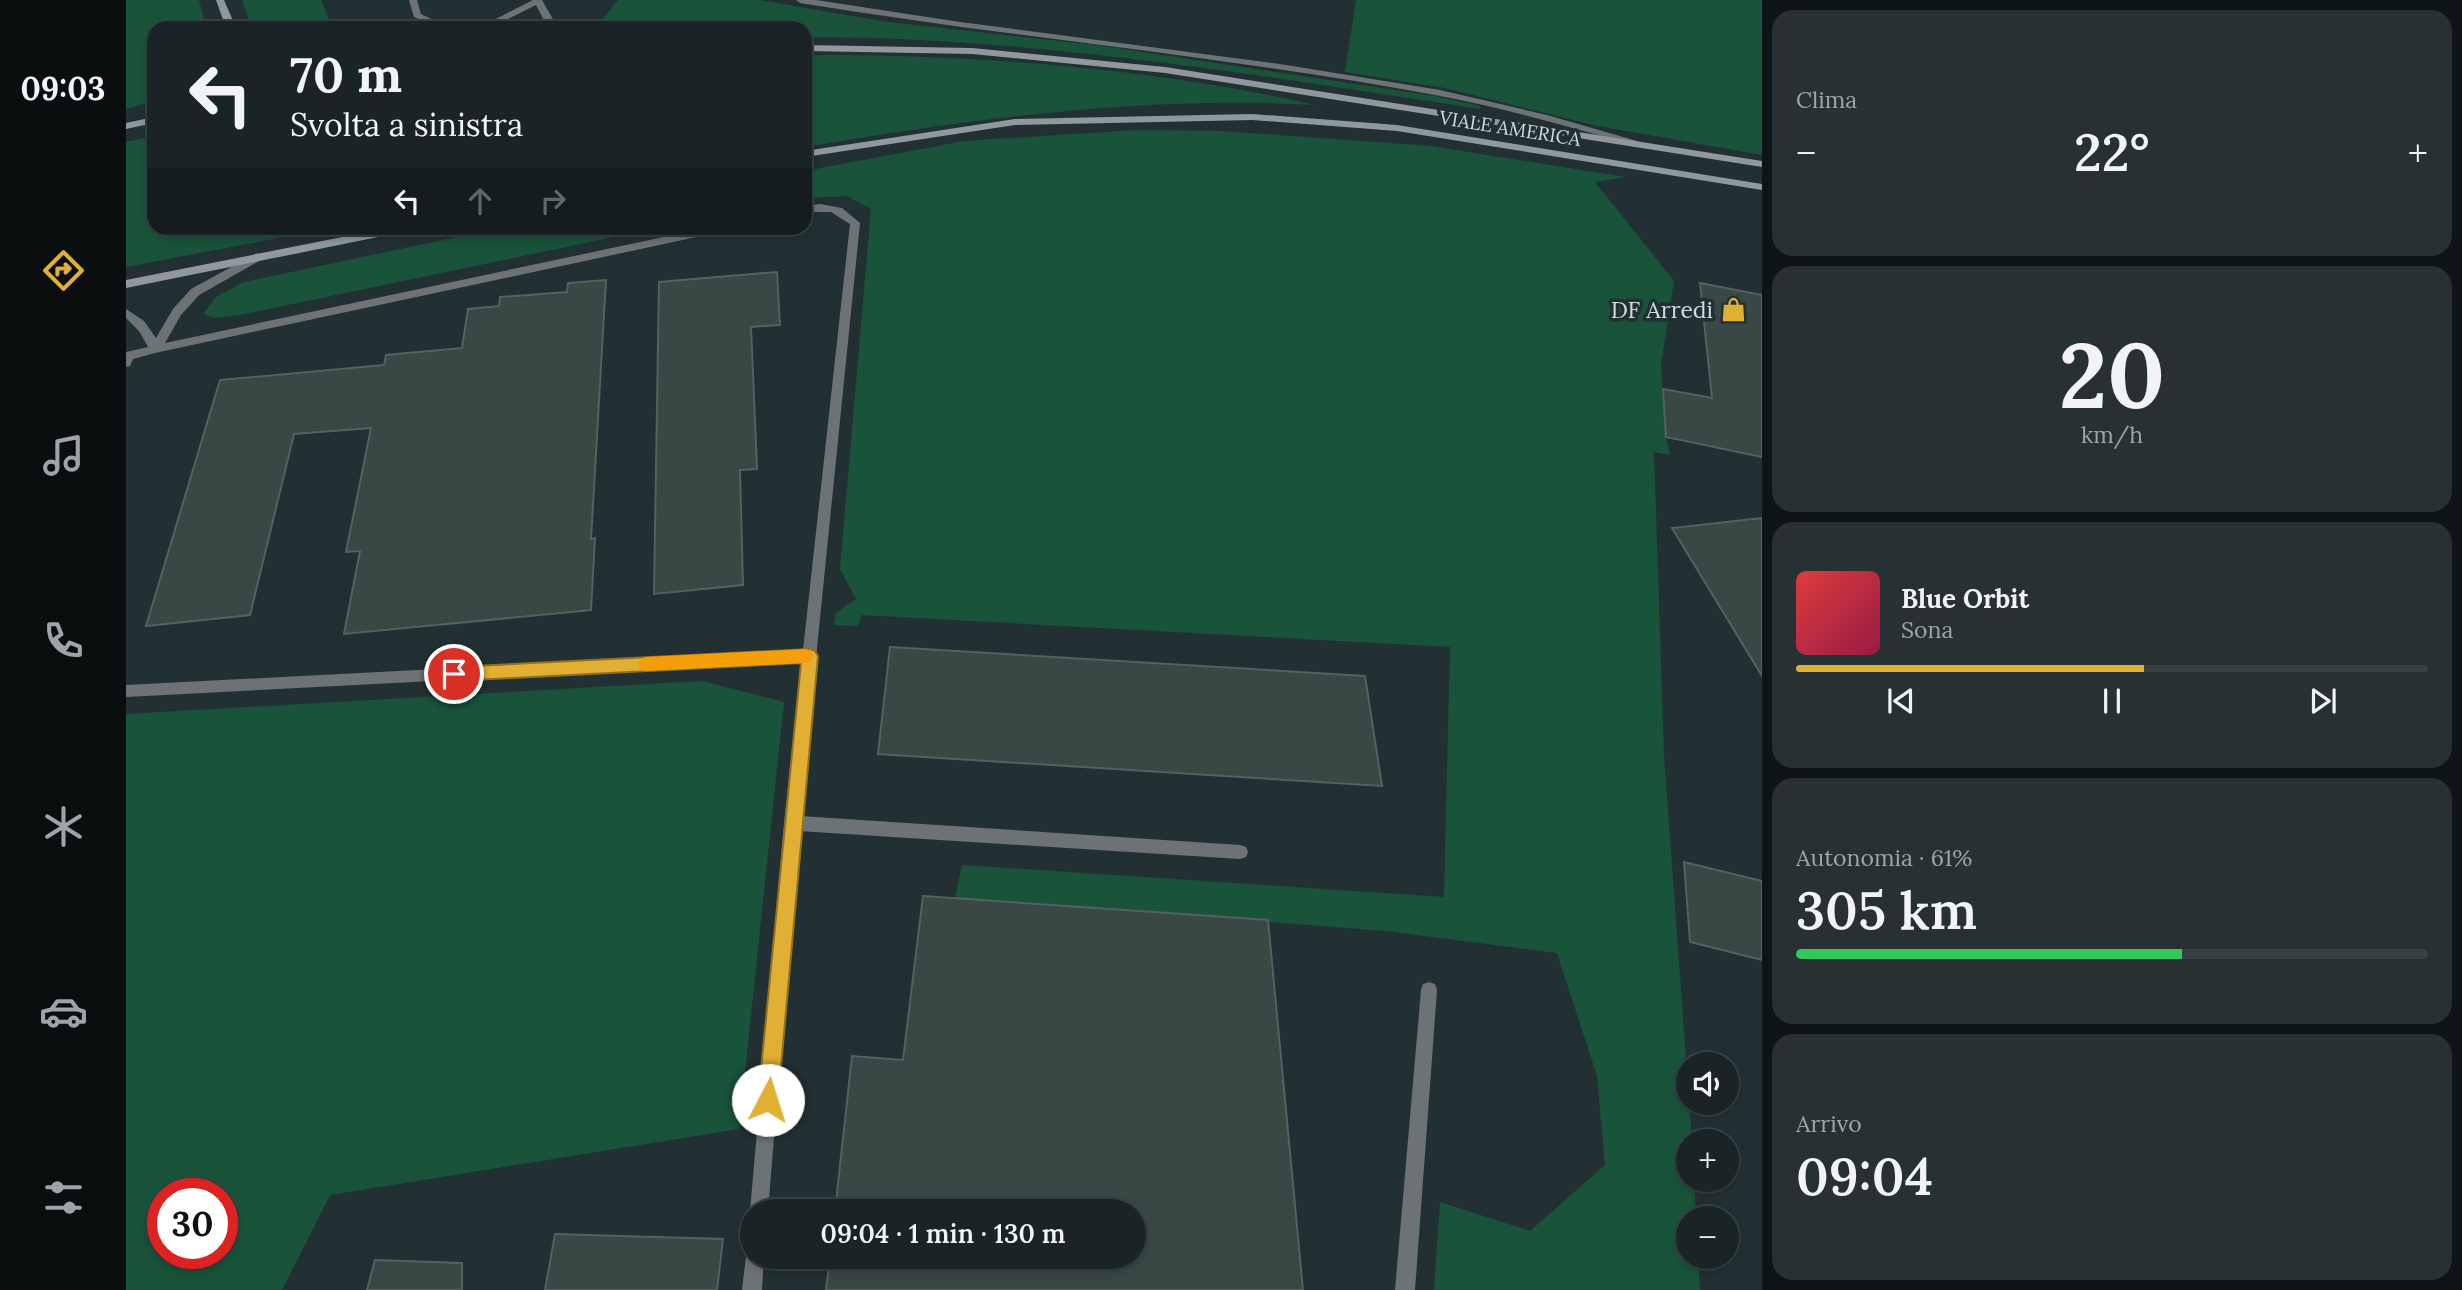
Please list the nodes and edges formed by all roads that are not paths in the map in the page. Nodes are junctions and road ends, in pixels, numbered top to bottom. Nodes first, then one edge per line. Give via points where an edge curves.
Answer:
1 (220, 0) edge
2 (413, 0) edge
3 (537, 0) edge
4 (800, 0) edge
5 (228, 21) edge
6 (430, 21) edge
7 (496, 21) edge
8 (549, 21) edge
9 (812, 48) edge
10 (147, 117) edge
11 (147, 122) edge
12 (128, 126) edge
13 (1660, 149) junction
14 (812, 153) edge
15 (1762, 164) edge
16 (1762, 187) edge
17 (812, 208) edge
18 (368, 235) edge
19 (687, 235) edge
20 (257, 257) junction
21 (126, 284) edge
22 (126, 313) edge
23 (155, 349) junction
24 (126, 363) edge
25 (810, 656) junction
26 (126, 691) edge
27 (792, 824) junction
28 (1240, 852) dead end
29 (1429, 990) dead end
30 (760, 1199) edge
31 (754, 1269) edge
32 (752, 1290) edge
33 (1405, 1290) edge

1 - 5 main road
2 - 6 street via 417,15
3 - 7 street
3 - 8 street
4 - 13 street via 1441,93
9 - 13 main road via 971,51 1165,70
10 - 12 main road
11 - 12 main road
13 - 15 main road
14 - 16 main road, VIALE AMERICA via 1015,122 1252,117 1396,128
17 - 25 street via 844,211 855,223
18 - 20 main road
19 - 23 street
20 - 21 main road
20 - 23 street via 195,292
22 - 23 street via 136,319
23 - 24 street via 128,356
25 - 26 street
25 - 27 street
27 - 28 street
27 - 30 street
29 - 33 street
31 - 32 street

